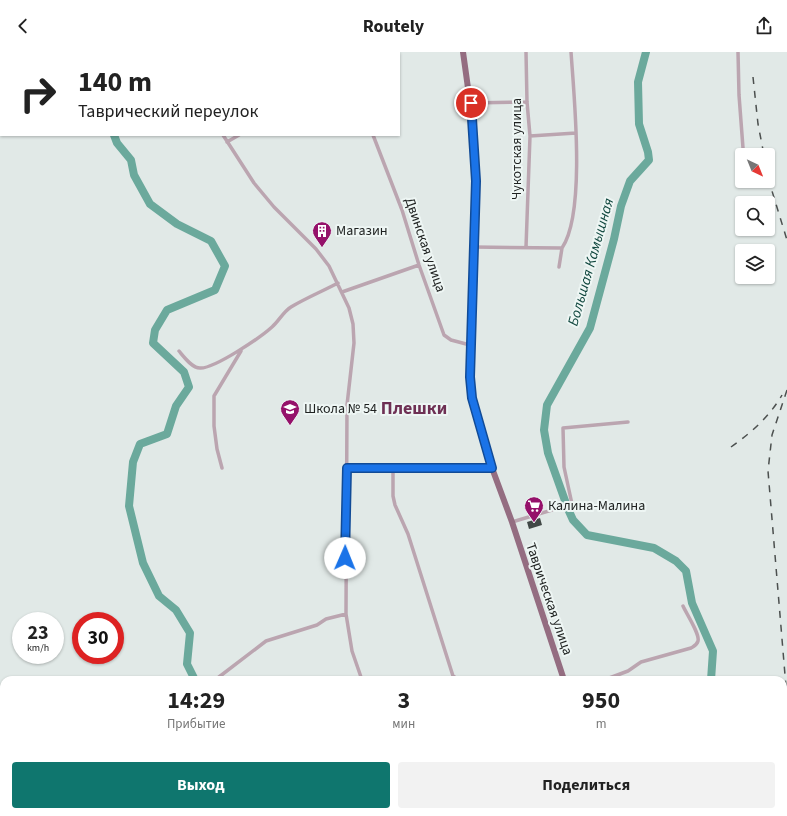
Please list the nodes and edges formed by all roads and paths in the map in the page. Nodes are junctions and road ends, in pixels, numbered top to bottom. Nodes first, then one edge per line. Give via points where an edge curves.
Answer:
1 (463, 52) edge
2 (526, 52) edge
3 (571, 52) edge
4 (738, 52) edge
5 (527, 102) junction
6 (471, 103) junction
7 (576, 133) junction
8 (224, 136) edge
9 (238, 136) edge
10 (373, 136) edge
11 (530, 136) junction
12 (227, 142) junction
13 (743, 148) edge
14 (474, 247) junction
15 (526, 247) junction
16 (562, 248) junction
17 (419, 265) junction
18 (559, 267) dead end
19 (338, 283) junction
20 (342, 292) junction
21 (470, 345) junction
22 (242, 350) junction
23 (179, 351) dead end
24 (628, 422) dead end
25 (222, 468) dead end
26 (347, 468) junction
27 (393, 468) junction
28 (492, 468) junction
29 (512, 522) junction
30 (683, 606) dead end
31 (346, 614) junction
32 (220, 676) edge
33 (361, 676) edge
34 (453, 676) edge
35 (563, 676) edge
36 (615, 676) edge

1 - 6 main road, Таврическая улица
2 - 5 street, Чукотская улица
3 - 7 street
4 - 13 street
5 - 6 street
5 - 11 street, Чукотская улица
6 - 14 main road, Таврическая улица via 476,181
7 - 11 street
7 - 16 street via 575,194 571,227
8 - 12 street
9 - 12 street
10 - 17 street, Двинская улица via 402,210
11 - 15 street, Чукотская улица
12 - 19 street via 254,183 316,249
14 - 15 street
14 - 21 main road, Таврическая улица
15 - 16 street
16 - 18 street
17 - 20 street
17 - 21 street, Двинская улица via 444,335 451,340
19 - 20 street
19 - 22 street via 291,307
20 - 26 street via 350,313 354,343 347,406
21 - 28 main road, Таврическая улица via 472,398
22 - 23 street via 201,368 192,365
22 - 25 street via 214,396 215,434
24 - 29 street via 563,428 564,467 572,504
26 - 27 street
26 - 31 street
27 - 28 street
27 - 34 street via 395,505 408,534
28 - 29 main road, Таврическая улица
29 - 35 main road, Таврическая улица
30 - 36 street via 697,634 696,644 691,648 641,662
31 - 32 street via 266,641
31 - 33 street via 352,651

